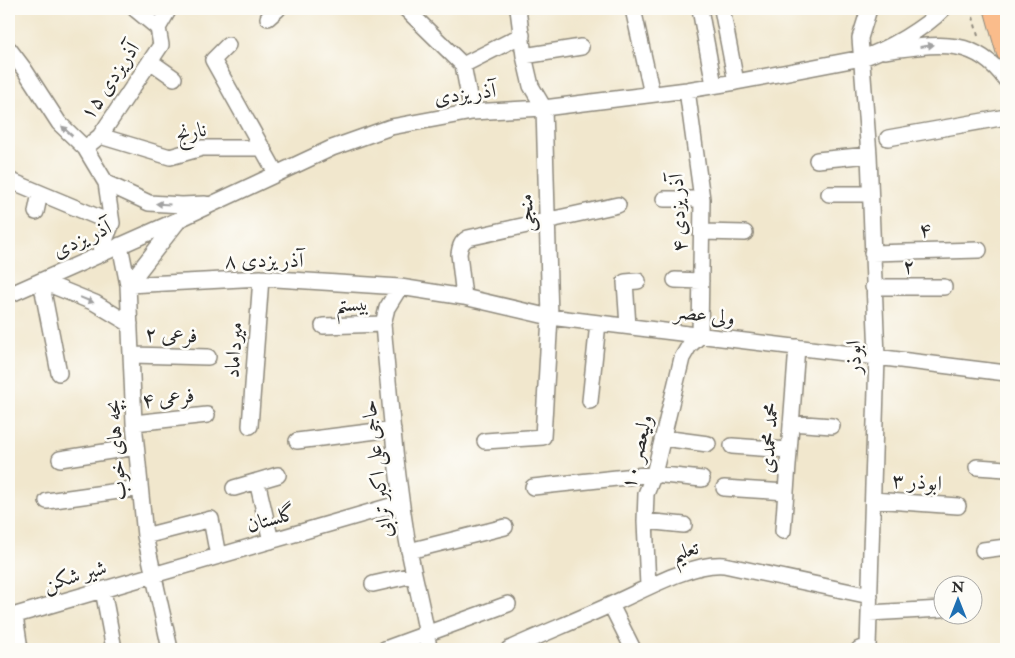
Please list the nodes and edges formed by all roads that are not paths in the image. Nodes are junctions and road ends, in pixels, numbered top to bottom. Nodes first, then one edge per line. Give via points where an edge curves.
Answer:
1 (135, 9) edge
2 (169, 9) edge
3 (406, 9) edge
4 (518, 9) edge
5 (633, 9) edge
6 (700, 9) edge
7 (722, 9) edge
8 (869, 9) edge
9 (943, 9) edge
10 (994, 9) edge
11 (158, 28) junction
12 (522, 35) junction
13 (228, 45) dead end
14 (581, 47) dead end
15 (9, 49) edge
16 (879, 52) junction
17 (1006, 52) edge
18 (524, 56) junction
19 (862, 58) junction
20 (150, 61) junction
21 (463, 65) junction
22 (174, 78) dead end
23 (1006, 80) edge
24 (736, 82) junction
25 (714, 85) junction
26 (687, 90) junction
27 (652, 94) junction
28 (544, 108) junction
29 (472, 112) junction
30 (1006, 117) edge
31 (100, 136) junction
32 (888, 138) dead end
33 (86, 148) junction
34 (262, 148) junction
35 (869, 155) junction
36 (817, 160) dead end
37 (276, 173) junction
38 (9, 180) edge
39 (106, 183) junction
40 (40, 193) junction
41 (829, 194) dead end
42 (870, 194) junction
43 (664, 199) dead end
44 (702, 199) junction
45 (212, 203) junction
46 (618, 205) dead end
47 (36, 212) dead end
48 (180, 219) junction
49 (547, 220) junction
50 (112, 223) junction
51 (702, 232) junction
52 (745, 233) dead end
53 (120, 245) junction
54 (980, 250) dead end
55 (872, 253) junction
56 (99, 255) junction
57 (261, 278) junction
58 (675, 280) dead end
59 (701, 281) junction
60 (42, 282) junction
61 (638, 282) dead end
62 (128, 286) junction
63 (400, 286) junction
64 (873, 287) junction
65 (944, 287) dead end
66 (9, 295) edge
67 (464, 297) junction
68 (550, 317) junction
69 (598, 323) junction
70 (130, 324) junction
71 (383, 324) junction
72 (323, 326) dead end
73 (628, 326) junction
74 (700, 336) junction
75 (797, 347) junction
76 (132, 355) junction
77 (208, 357) dead end
78 (877, 357) junction
79 (59, 373) dead end
80 (1006, 373) edge
81 (590, 401) dead end
82 (207, 415) dead end
83 (134, 423) junction
84 (791, 423) junction
85 (250, 426) dead end
86 (832, 426) dead end
87 (392, 429) junction
88 (663, 438) junction
89 (297, 441) dead end
90 (485, 441) dead end
91 (708, 444) dead end
92 (732, 446) dead end
93 (136, 447) junction
94 (789, 450) junction
95 (60, 459) dead end
96 (977, 467) dead end
97 (1006, 469) edge
98 (654, 474) junction
99 (278, 475) dead end
100 (702, 479) dead end
101 (257, 482) junction
102 (533, 487) dead end
103 (140, 488) junction
104 (234, 488) dead end
105 (724, 488) dead end
106 (786, 492) junction
107 (873, 500) junction
108 (47, 501) dead end
109 (401, 503) junction
110 (958, 506) dead end
111 (645, 521) junction
112 (684, 525) dead end
113 (505, 527) dead end
114 (783, 531) dead end
115 (145, 536) junction
116 (271, 541) junction
117 (1006, 547) edge
118 (983, 550) dead end
119 (408, 551) junction
120 (218, 556) junction
121 (154, 575) junction
122 (413, 576) junction
123 (373, 584) dead end
124 (648, 586) junction
125 (103, 590) junction
126 (870, 596) junction
127 (508, 604) dead end
128 (611, 605) junction
129 (932, 610) edge
130 (869, 613) junction
131 (12, 616) edge
132 (427, 633) junction
133 (525, 646) edge
134 (20, 649) edge
135 (114, 649) edge
136 (170, 649) edge
137 (384, 649) edge
138 (429, 649) edge
139 (509, 649) edge
140 (633, 649) edge
141 (859, 649) edge

1 - 11 street
2 - 11 street, ۱۵ آذریزدی
3 - 21 street
4 - 12 street
5 - 27 street
6 - 25 street
7 - 24 street
8 - 19 street, ابوذر via 860,38
9 - 16 street, آذر یزدی via 933,19
10 - 17 main road
11 - 20 street, ۱۵ آذریزدی via 161,45
12 - 18 street
12 - 21 street
13 - 34 street via 213,60
14 - 18 street
33 -> 15 street via 58,123
16 - 19 street, آذر یزدی
16 -> 23 street via 937,44 955,46 983,56
18 - 28 street via 531,86
19 - 24 street, آذر یزدی
19 - 35 street, ابوذر
20 - 22 street
20 - 31 street, ۱۵ آذریزدی
21 - 29 street
24 - 25 street, آذر یزدی
25 - 26 street, آذر یزدی
26 - 27 street, آذر یزدی
26 - 44 street, ۴ آذر یزدی
27 - 28 street, آذر یزدی
28 - 29 street, آذر یزدی
28 - 49 street, منجی
29 - 37 street, آذر یزدی via 391,127
30 - 32 street
31 - 33 street, ۱۵ آذریزدی
31 - 34 street, نارنج via 170,158 202,148
33 - 39 street
34 - 37 street
35 - 36 street
35 - 42 street, ابوذر
37 - 45 street, آذر یزدی
38 - 40 street
45 -> 39 street via 149,203
39 - 50 street
40 - 47 street
40 - 50 street
41 - 42 street
42 - 55 street, ابوذر
43 - 44 street
44 - 51 street, ۴ آذر یزدی
45 - 48 street, آذر یزدی
46 - 49 street
48 - 53 street, آذر یزدی
48 - 62 street
49 - 67 street via 464,241 459,254
49 - 68 street, منجی
50 - 56 street
51 - 52 street
51 - 59 street, ۴ آذر یزدی
53 - 56 street, آذر یزدی
53 - 62 street, بچه های خوب
54 - 55 street, ۴
55 - 64 street, ابوذر
56 - 60 street, آذر یزدی
57 - 62 street, ۸ آذر یزدی
57 - 63 street, ۸ آذر یزدی
57 - 85 street, میرداماد
58 - 59 street
59 - 74 street, ۴ آذر یزدی
60 - 66 street, آذر یزدی
60 -> 70 street via 95,303
60 - 79 street
61 - 73 street via 624,282
62 - 70 street, بچه های خوب
63 - 67 street, ولی عصر
63 - 71 street, حاجی علی اکبر ترابی via 387,308
64 - 65 street, ۲
64 - 78 street, ابوذر
67 - 68 street, ولی عصر
68 - 69 street, ولی عصر
68 - 90 street, منجی via 544,437
69 - 73 street, ولی عصر
69 - 81 street
70 - 76 street, بچه های خوب
71 - 72 street, بیستم
71 - 87 street, حاجی علی اکبر ترابی
73 - 74 street, ولی عصر
74 - 75 street, ولی عصر
74 - 88 street, ۱۰ ولیعصر via 682,358
75 - 78 street, ولی عصر
75 - 84 street, محمد محمدی
76 - 77 street, فرعی ۲
76 - 83 street, بچه های خوب
78 - 80 street, ولی عصر
78 - 107 street, ابوذر
82 - 83 street, فرعی ۴
83 - 93 street, بچه های خوب
84 - 86 street
84 - 94 street, محمد محمدی
87 - 89 street
87 - 109 street, حاجی علی اکبر ترابی
88 - 91 street
88 - 98 street, ۱۰ ولیعصر
92 - 94 street
93 - 95 street
93 - 103 street, بچه های خوب
94 - 106 street, محمد محمدی
96 - 97 street
98 - 100 street
98 - 102 street
98 - 111 street, ۱۰ ولیعصر via 646,494
99 - 101 street
101 - 104 street
101 - 116 street
103 - 108 street
103 - 115 street, بچه های خوب
105 - 106 street
106 - 114 street, محمد محمدی
107 - 110 street, ابوذر ۳
107 - 126 street, ابوذر
109 - 116 street, گلستان
109 - 119 street, حاجی علی اکبر ترابی
111 - 112 street
111 - 124 street, ۱۰ ولیعصر
113 - 119 street
115 - 120 street via 211,519
115 - 121 street, بچه های خوب
116 - 120 street, گلستان
117 - 118 street
119 - 122 street, حاجی علی اکبر ترابی
120 - 121 street, گلستان
121 - 125 street, شیر شکن
121 - 136 street, بچه های خوب
122 - 123 street
122 - 132 street, حاجی علی اکبر ترابی
124 - 126 street, تعلیم via 716,564
124 - 128 street, تعلیم
125 - 131 street, شیر شکن
125 - 135 street
126 - 130 street, ابوذر
127 - 132 street
128 - 133 street, تعلیم
128 - 140 street
129 - 130 street
130 - 141 street, ابوذر via 868,647
131 - 134 street
132 - 137 street
132 - 138 street, حاجی علی اکبر ترابی
133 - 139 street, تعلیم

